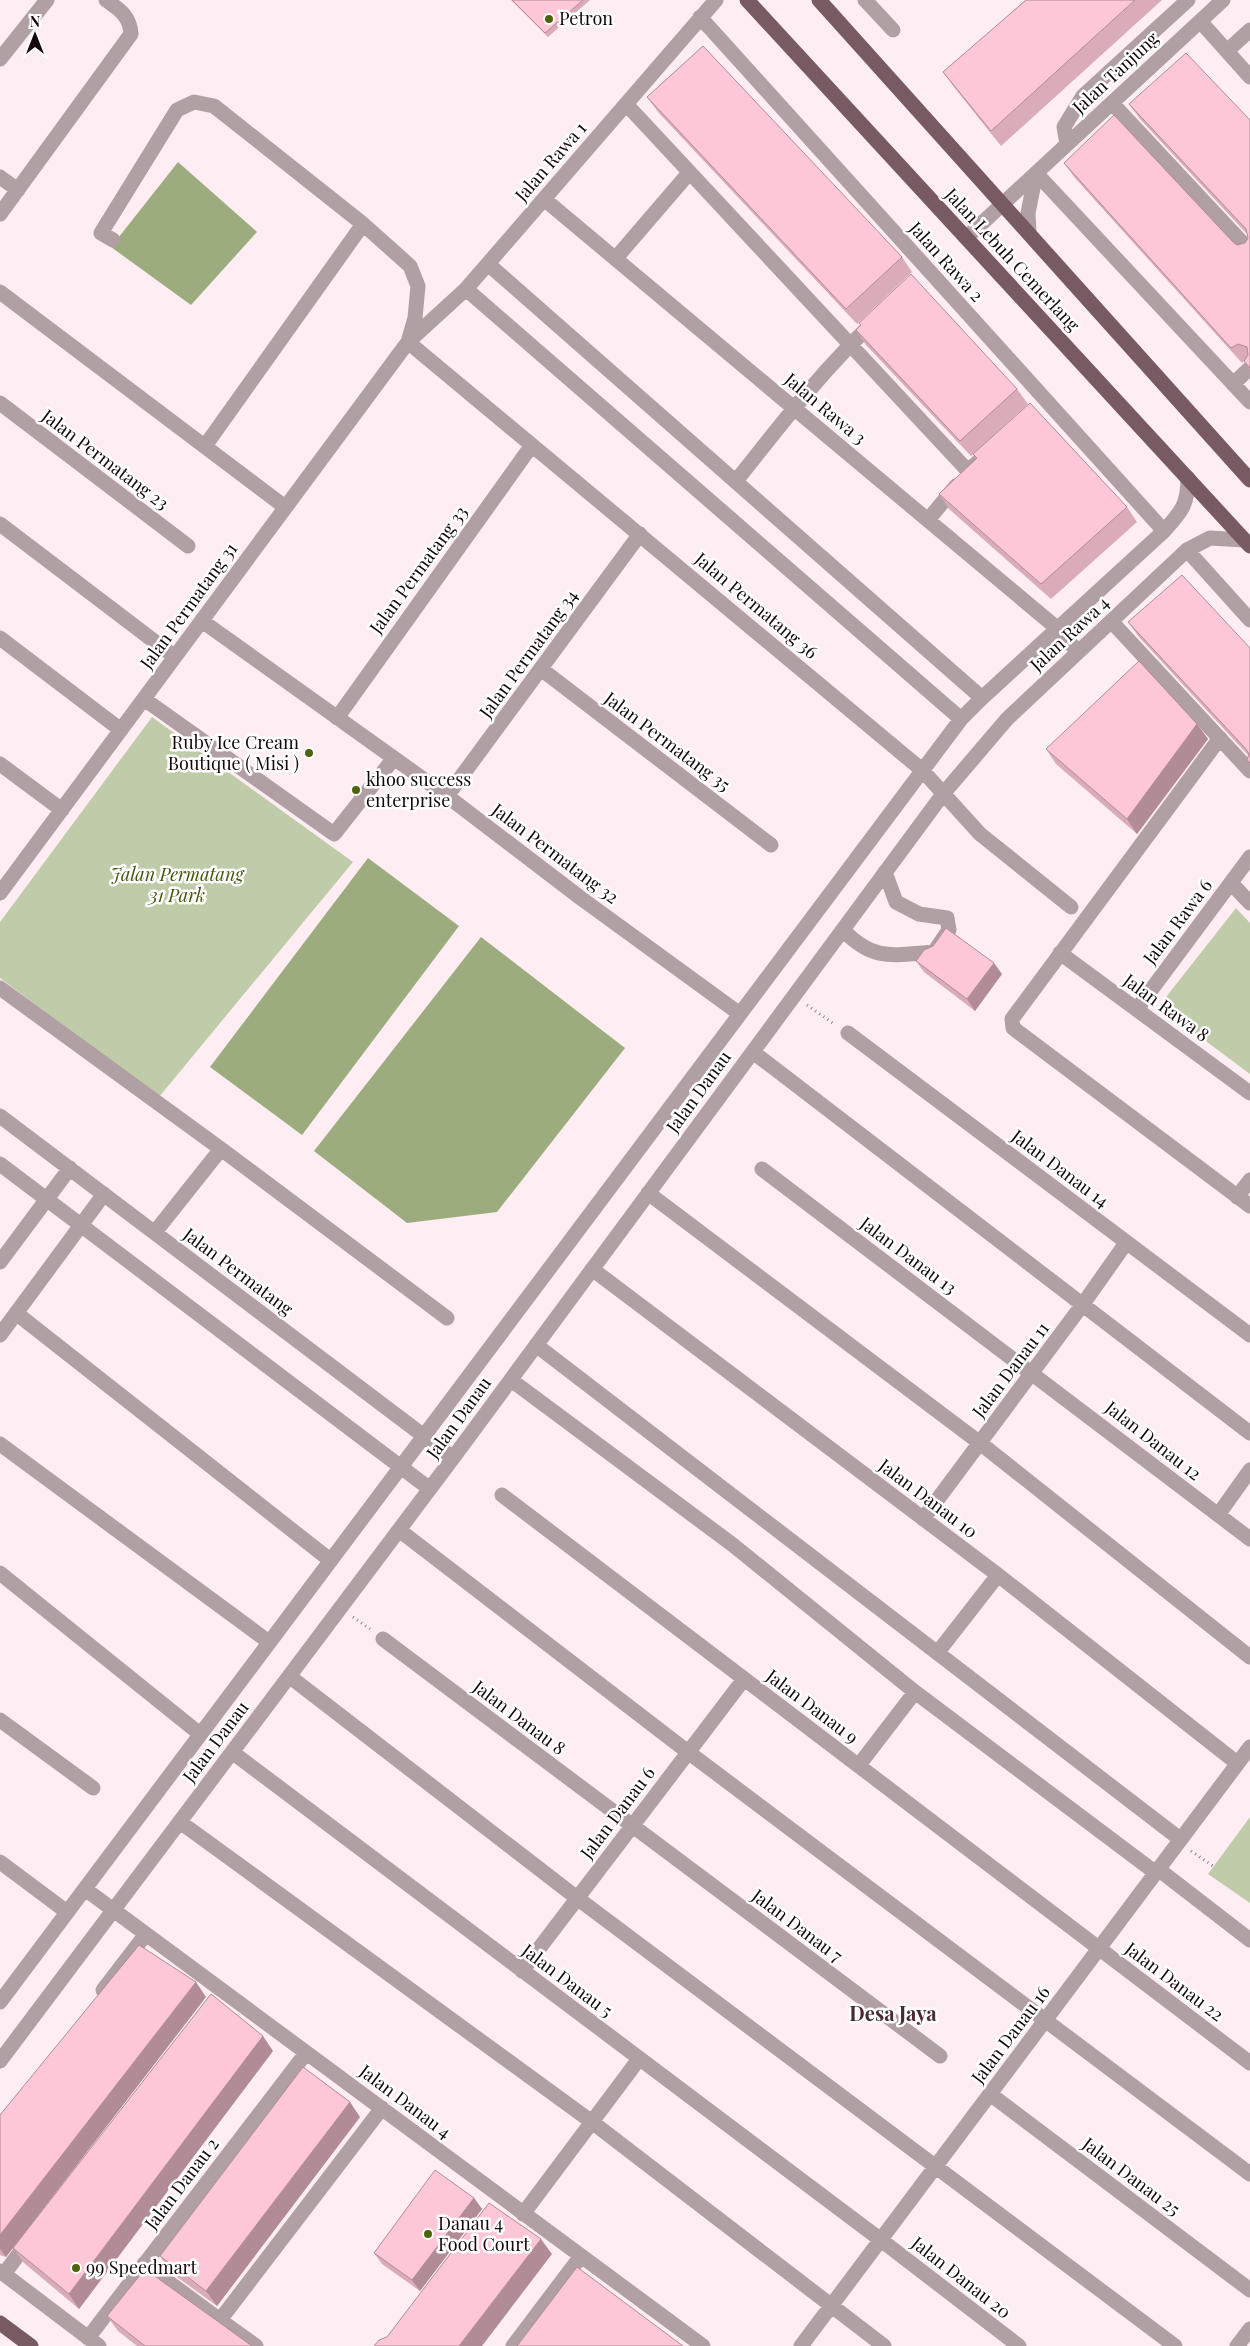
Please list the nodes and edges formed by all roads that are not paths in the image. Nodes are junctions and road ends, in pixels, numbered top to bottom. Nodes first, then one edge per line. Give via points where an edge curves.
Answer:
1 (47, 0) edge
2 (106, 0) edge
3 (716, 0) edge
4 (747, 0) edge
5 (819, 0) edge
6 (865, 0) edge
7 (1188, 0) edge
8 (1223, 0) edge
9 (700, 17) junction
10 (1200, 21) junction
11 (893, 30) dead end
12 (1250, 30) edge
13 (1227, 51) junction
14 (0, 59) edge
15 (1250, 77) edge
16 (1112, 103) junction
17 (626, 104) junction
18 (1067, 144) junction
19 (689, 173) junction
20 (1036, 173) junction
21 (0, 177) edge
22 (18, 190) junction
23 (544, 198) junction
24 (1003, 203) junction
25 (0, 214) edge
26 (363, 224) junction
27 (1029, 233) junction
28 (967, 237) junction
29 (113, 240) dead end
30 (1250, 251) edge
31 (616, 258) junction
32 (488, 264) junction
33 (466, 289) junction
34 (2, 299) edge
35 (885, 311) edge
36 (408, 342) junction
37 (849, 344) junction
38 (1250, 368) edge
39 (1233, 384) junction
40 (1046, 400) junction
41 (1250, 402) edge
42 (0, 403) edge
43 (794, 408) junction
44 (1032, 413) edge
45 (532, 445) junction
46 (205, 446) junction
47 (989, 452) edge
48 (968, 471) junction
49 (1188, 478) junction
50 (1250, 480) edge
51 (736, 481) junction
52 (286, 507) junction
53 (928, 520) junction
54 (0, 524) edge
55 (1164, 531) junction
56 (640, 534) junction
57 (1247, 543) edge
58 (188, 546) dead end
59 (1187, 550) junction
60 (1250, 620) edge
61 (202, 621) junction
62 (1111, 621) junction
63 (1058, 629) junction
64 (0, 638) edge
65 (1078, 652) junction
66 (175, 657) junction
67 (540, 669) junction
68 (982, 698) junction
69 (144, 699) junction
70 (337, 718) junction
71 (962, 719) junction
72 (121, 730) junction
73 (1220, 738) junction
74 (394, 758) junction
75 (0, 764) edge
76 (922, 770) junction
77 (1250, 771) edge
78 (943, 794) junction
79 (447, 796) junction
80 (62, 810) junction
81 (771, 846) dead end
82 (1250, 857) edge
83 (885, 872) junction
84 (1231, 883) junction
85 (0, 893) edge
86 (1250, 903) edge
87 (1071, 907) dead end
88 (843, 930) junction
89 (1060, 953) junction
90 (0, 988) edge
91 (1136, 1009) junction
92 (740, 1014) junction
93 (848, 1033) road end
94 (753, 1052) junction
95 (1250, 1093) edge
96 (0, 1116) edge
97 (221, 1149) junction
98 (0, 1164) edge
99 (70, 1168) junction
100 (762, 1169) dead end
101 (1250, 1180) edge
102 (648, 1193) junction
103 (104, 1194) junction
104 (1237, 1197) junction
105 (47, 1199) junction
106 (1250, 1206) edge
107 (81, 1225) junction
108 (155, 1232) junction
109 (1126, 1242) junction
110 (0, 1262) edge
111 (592, 1269) junction
112 (1083, 1304) junction
113 (16, 1313) junction
114 (447, 1318) dead end
115 (0, 1335) edge
116 (1250, 1335) edge
117 (536, 1345) junction
118 (1033, 1372) junction
119 (511, 1380) junction
120 (1250, 1433) edge
121 (424, 1435) junction
122 (980, 1443) junction
123 (0, 1444) edge
124 (453, 1458) junction
125 (400, 1466) junction
126 (1250, 1470) edge
127 (430, 1488) junction
128 (502, 1495) dead end
129 (1218, 1515) junction
130 (923, 1519) junction
131 (399, 1530) junction
132 (1250, 1539) edge
133 (330, 1560) junction
134 (0, 1573) edge
135 (998, 1575) junction
136 (384, 1639) road end
137 (269, 1642) junction
138 (938, 1652) junction
139 (1250, 1657) edge
140 (289, 1676) junction
141 (744, 1679) junction
142 (915, 1692) junction
143 (0, 1720) edge
144 (200, 1734) junction
145 (1250, 1747) edge
146 (232, 1752) junction
147 (688, 1752) junction
148 (1238, 1764) junction
149 (858, 1765) junction
150 (93, 1788) dead end
151 (180, 1822) junction
152 (632, 1826) junction
153 (1179, 1841) junction
154 (0, 1862) edge
155 (1157, 1871) junction
156 (85, 1888) junction
157 (577, 1898) junction
158 (114, 1910) junction
159 (67, 1912) junction
160 (146, 1934) junction
161 (1250, 1940) edge
162 (1098, 1949) junction
163 (522, 1971) junction
164 (223, 1991) junction
165 (0, 2002) edge
166 (92, 2005) edge
167 (211, 2006) edge
168 (1045, 2020) junction
169 (306, 2053) junction
170 (940, 2056) dead end
171 (639, 2059) junction
172 (0, 2061) edge
173 (1250, 2063) edge
174 (990, 2094) junction
175 (382, 2108) junction
176 (592, 2122) junction
177 (936, 2166) junction
178 (1250, 2174) edge
179 (503, 2198) junction
180 (491, 2214) edge
181 (524, 2214) junction
182 (40, 2226) edge
183 (881, 2240) junction
184 (581, 2256) junction
185 (144, 2264) junction
186 (2, 2272) edge
187 (1250, 2290) edge
188 (832, 2306) junction
189 (220, 2320) junction
190 (0, 2323) edge
191 (1250, 2329) edge
192 (94, 2342) edge
193 (31, 2346) edge
194 (256, 2346) edge
195 (513, 2346) edge
196 (703, 2346) edge
197 (801, 2346) edge
198 (884, 2346) edge
199 (1018, 2346) edge
200 (1175, 2346) edge
201 (1237, 2346) edge

1 - 14 street
2 - 22 street via 130,22 131,34
3 - 9 street, Jalan Rawa 1
4 - 28 main road, Jalan Lebuh Cemerlang
5 - 24 main road, Jalan Lebuh Cemerlang via 957,156
6 - 11 street
7 - 18 street via 1083,96 1064,128
8 - 10 street, Jalan Tanjung
9 - 17 street, Jalan Rawa 1
9 - 40 street, Jalan Rawa 2 via 924,274
10 - 13 street
10 - 16 street, Jalan Tanjung
12 - 13 street
13 - 15 street
16 - 18 street, Jalan Tanjung
16 - 30 street
17 - 19 street
17 - 23 street, Jalan Rawa 1
18 - 20 street, Jalan Tanjung
19 - 31 street
19 - 37 street
20 - 24 street, Jalan Tanjung
20 - 27 street via 1028,213
20 - 39 street
21 - 22 street
22 - 25 street
23 - 31 street, Jalan Rawa 3
23 - 32 street, Jalan Rawa 1
24 - 27 main road, Jalan Lebuh Cemerlang
24 - 28 street, Jalan Tanjung
26 - 29 street via 214,106 194,102 177,110 101,233
26 - 36 street via 410,266 418,286 415,318
26 - 46 street
27 - 50 main road, Jalan Lebuh Cemerlang
28 - 49 main road, Jalan Lebuh Cemerlang
31 - 43 street, Jalan Rawa 3
32 - 33 street, Jalan Rawa 1
32 - 51 street
33 - 36 street, Jalan Rawa 1
33 - 71 street
34 - 46 street
35 - 37 street
36 - 45 street, Jalan Permatang 36
36 - 52 street, Jalan Permatang 31
37 - 43 street
37 - 48 street
38 - 39 street
39 - 41 street
40 - 44 street
40 - 55 street, Jalan Rawa 2
42 - 58 street, Jalan Permatang 23
43 - 51 street
43 - 53 street, Jalan Rawa 3
45 - 56 street, Jalan Permatang 36
45 - 70 street, Jalan Permatang 33
46 - 52 street
47 - 48 street
48 - 53 street
49 - 55 street, Jalan Rawa 4 via 1188,496 1183,509
49 - 57 main road, Jalan Lebuh Cemerlang
51 - 68 street
52 - 61 street, Jalan Permatang 31
53 - 63 street, Jalan Rawa 3
54 - 66 street
55 - 63 street, Jalan Rawa 4
56 - 67 street, Jalan Permatang 34
56 - 76 street, Jalan Permatang 36
57 - 59 street, Jalan Rawa 4 via 1210,538
59 - 60 street
59 - 62 street, Jalan Rawa 4
61 - 66 street, Jalan Permatang 31
61 - 70 street, Jalan Permatang 32
62 - 65 street, Jalan Rawa 4
62 - 73 street
63 - 65 street, Jalan Rawa 3
63 - 68 street, Jalan Rawa 4
64 - 72 street
65 - 78 street, Jalan Rawa 4 via 1007,719
66 - 69 street, Jalan Permatang 31
67 - 79 street, Jalan Permatang 34
67 - 81 street, Jalan Permatang 35
68 - 71 street, Jalan Rawa 4
69 - 72 street, Jalan Permatang 31
69 - 74 street via 334,834
70 - 74 street, Jalan Permatang 32
71 - 76 street, Jalan Rawa 4
72 - 80 street, Jalan Permatang 31
73 - 77 street
73 - 89 street
74 - 79 street, Jalan Permatang 32
75 - 80 street
76 - 78 street, Jalan Permatang 36
76 - 92 street, Jalan Danau
78 - 83 street, Jalan Danau
78 - 87 street, Jalan Permatang 36 via 980,834
79 - 92 street, Jalan Permatang 32
80 - 85 street, Jalan Permatang 31
82 - 84 street, Jalan Rawa 6
83 - 88 street, Jalan Danau
83 - 88 street via 896,902 918,914 947,918 949,930 934,952 888,956 858,946
84 - 86 street
84 - 91 street, Jalan Rawa 6
88 - 94 street, Jalan Danau
89 - 91 street, Jalan Rawa 8
89 - 104 street via 1012,1019 1013,1028
90 - 97 street
91 - 95 street, Jalan Rawa 8
92 - 121 street, Jalan Danau
93 - 109 street, Jalan Danau 14
94 - 102 street, Jalan Danau
94 - 112 street
96 - 99 street, Jalan Permatang
97 - 108 street
97 - 114 street
98 - 105 street
99 - 103 street, Jalan Permatang
99 - 105 street
100 - 118 street, Jalan Danau 13
101 - 104 street
102 - 111 street, Jalan Danau
102 - 122 street
103 - 107 street
103 - 108 street, Jalan Permatang
104 - 106 street
105 - 107 street
105 - 110 street
107 - 113 street
107 - 125 street
108 - 121 street, Jalan Permatang
109 - 112 street, Jalan Danau 11
109 - 116 street, Jalan Danau 14
111 - 117 street, Jalan Danau
111 - 130 street, Jalan Danau 10
112 - 118 street, Jalan Danau 11
112 - 120 street
113 - 115 street
113 - 133 street
117 - 119 street, Jalan Danau
117 - 138 street
118 - 122 street, Jalan Danau 11
118 - 129 street, Jalan Danau 12
119 - 124 street, Jalan Danau
119 - 142 street via 733,1544
121 - 124 street, Jalan Permatang
121 - 125 street, Jalan Danau
122 - 130 street, Jalan Danau 11
122 - 139 street
123 - 137 street
124 - 127 street, Jalan Danau
125 - 127 street
125 - 133 street, Jalan Danau
126 - 129 street
127 - 131 street, Jalan Danau
128 - 141 street, Jalan Danau 9
129 - 132 street, Jalan Danau 12
130 - 135 street, Jalan Danau 10
131 - 140 street, Jalan Danau
131 - 147 street
133 - 137 street, Jalan Danau
134 - 144 street
135 - 138 street
135 - 148 street, Jalan Danau 10
136 - 152 street, Jalan Danau 8
137 - 144 street, Jalan Danau
138 - 153 street
140 - 146 street, Jalan Danau
140 - 157 street
141 - 147 street, Jalan Danau 6
141 - 149 street, Jalan Danau 9
142 - 149 street
142 - 155 street
143 - 150 street
144 - 156 street, Jalan Danau
145 - 148 street, Jalan Danau 16
146 - 151 street, Jalan Danau
146 - 163 street, Jalan Danau 5
147 - 152 street, Jalan Danau 6
147 - 168 street
148 - 153 street, Jalan Danau 16
149 - 162 street, Jalan Danau 9
151 - 158 street, Jalan Danau
151 - 176 street
152 - 157 street, Jalan Danau 6
152 - 170 street, Jalan Danau 7
153 - 155 street, Jalan Danau 16
154 - 159 street
155 - 161 street
155 - 162 street, Jalan Danau 16
156 - 158 street, Jalan Danau 4
156 - 159 street, Jalan Danau
157 - 163 street, Jalan Danau 6
157 - 177 street
158 - 160 street, Jalan Danau 4
158 - 172 street, Jalan Danau
159 - 165 street, Jalan Danau
160 - 164 street, Jalan Danau 4
160 - 166 street
162 - 168 street, Jalan Danau 16
162 - 173 street, Jalan Danau 22
163 - 171 street, Jalan Danau 5
164 - 167 street
164 - 169 street, Jalan Danau 4
168 - 174 street, Jalan Danau 16
168 - 178 street
169 - 175 street, Jalan Danau 4
169 - 185 street, Jalan Danau 2
171 - 176 street
171 - 183 street, Jalan Danau 5
174 - 177 street, Jalan Danau 16
174 - 187 street, Jalan Danau 25
175 - 179 street, Jalan Danau 4
175 - 189 street
176 - 181 street
176 - 188 street
177 - 183 street, Jalan Danau 16
177 - 200 street
179 - 180 street
179 - 181 street, Jalan Danau 4
181 - 184 street, Jalan Danau 4
182 - 186 street
183 - 188 street, Jalan Danau 16
183 - 199 street, Jalan Danau 20
184 - 195 street
184 - 196 street, Jalan Danau 4
185 - 189 street
185 - 192 street, Jalan Danau 2
186 - 192 street
188 - 197 street, Jalan Danau 16
188 - 198 street
189 - 194 street
190 - 193 main road
191 - 201 street

